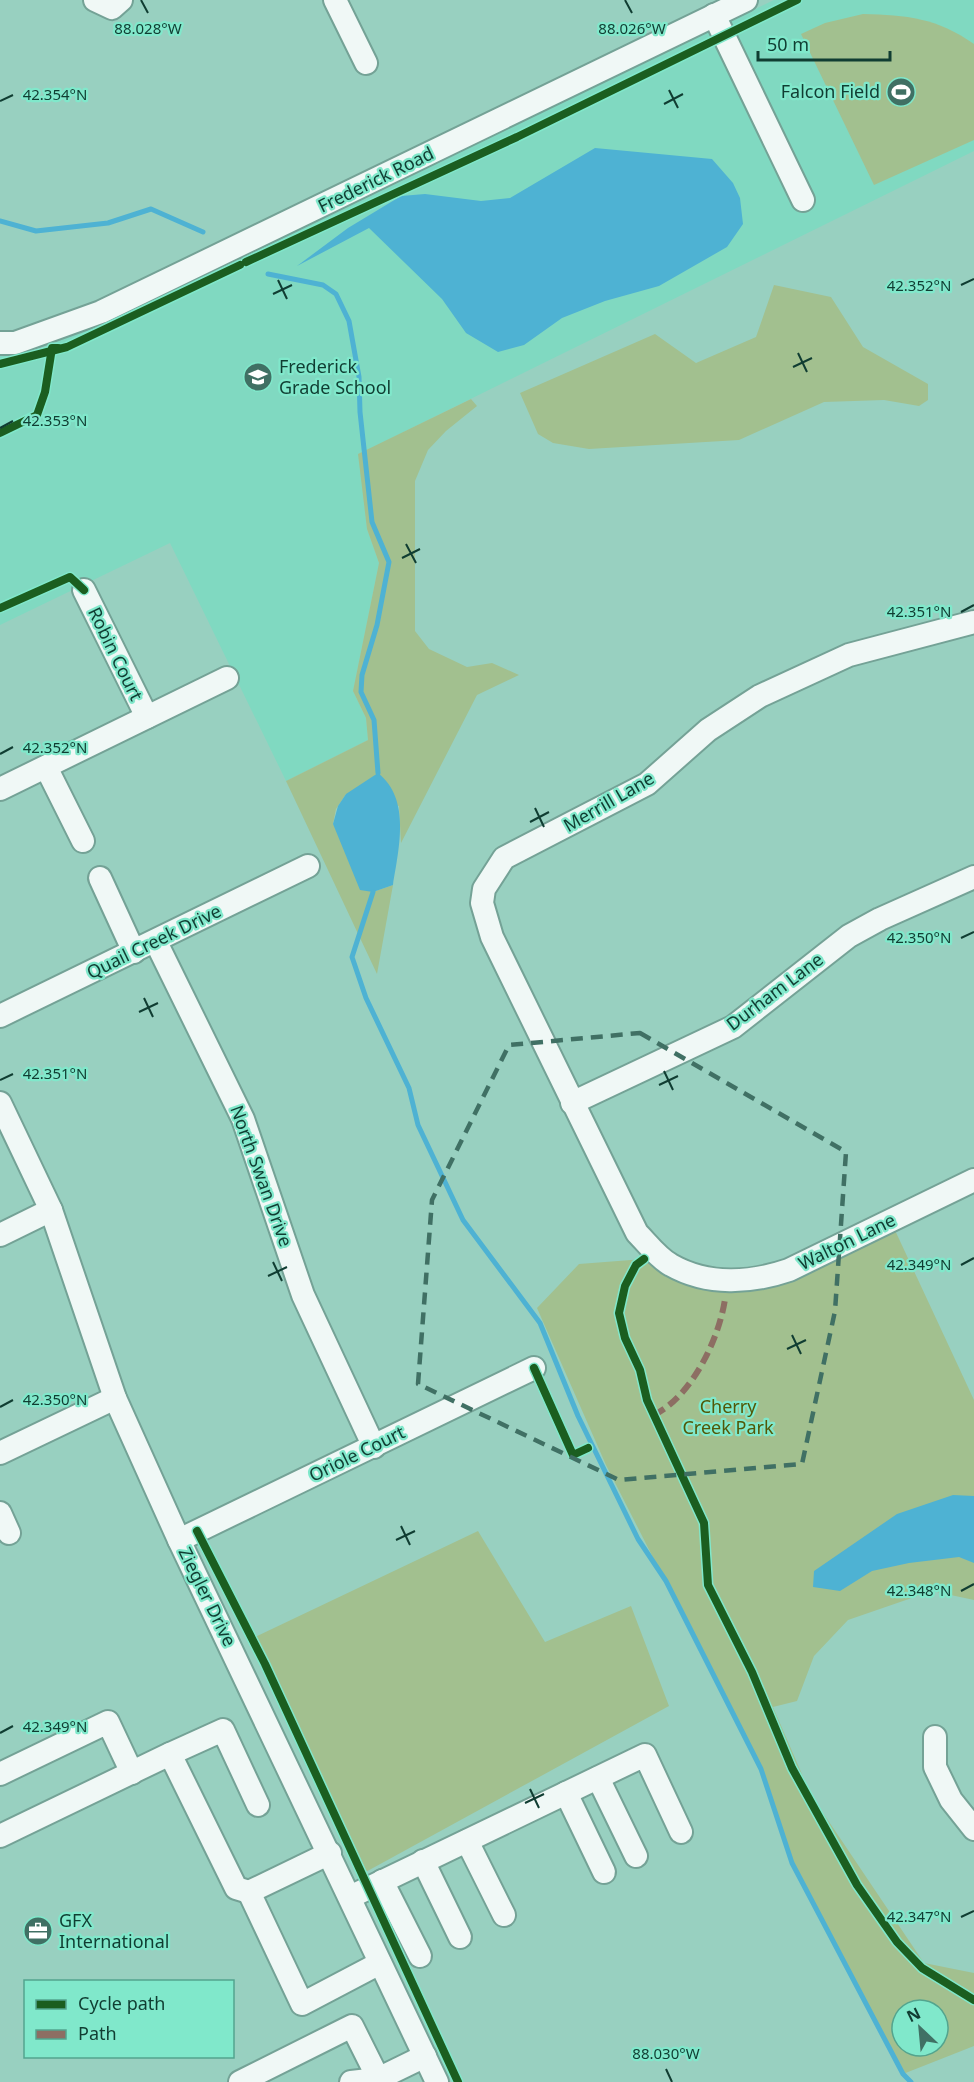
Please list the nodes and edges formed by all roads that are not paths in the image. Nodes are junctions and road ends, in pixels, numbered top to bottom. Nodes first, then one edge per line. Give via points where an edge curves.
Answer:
1 (335, 0) edge
2 (746, 0) edge
3 (714, 15) junction
4 (366, 63) dead end
5 (803, 200) dead end
6 (0, 343) edge
7 (84, 590) dead end
8 (974, 622) edge
9 (227, 678) dead end
10 (147, 717) junction
11 (46, 767) junction
12 (0, 789) edge
13 (83, 841) dead end
14 (308, 866) dead end
15 (974, 877) edge
16 (100, 878) dead end
17 (156, 942) junction
18 (134, 952) junction
19 (0, 1016) edge
20 (0, 1103) edge
21 (572, 1103) junction
22 (974, 1180) edge
23 (51, 1210) junction
24 (0, 1235) edge
25 (714, 1280) joint
26 (534, 1368) dead end
27 (116, 1398) junction
28 (374, 1447) junction
29 (0, 1453) edge
30 (179, 1540) junction
31 (935, 1737) dead end
32 (170, 1754) junction
33 (132, 1773) junction
34 (0, 1774) edge
35 (598, 1778) junction
36 (566, 1793) junction
37 (258, 1805) dead end
38 (974, 1829) edge
39 (681, 1832) dead end
40 (0, 1836) edge
41 (467, 1841) junction
42 (330, 1853) junction
43 (636, 1856) dead end
44 (423, 1861) junction
45 (604, 1872) dead end
46 (382, 1881) junction
47 (249, 1892) junction
48 (350, 1897) junction
49 (504, 1915) dead end
50 (460, 1937) dead end
51 (420, 1956) dead end
52 (380, 1963) junction
53 (425, 2056) junction
54 (379, 2081) edge
55 (240, 2082) edge
56 (351, 2082) edge
57 (437, 2082) edge

1 - 4 street
2 - 3 street, Frederick Road
3 - 5 street
3 - 6 street, Frederick Road via 101,312 15,343
7 - 10 street, Robin Court
8 - 21 street, Merrill Lane via 849,655 760,696 708,730 648,784 504,858 484,888 485,920
9 - 10 street
10 - 11 street
11 - 12 street
11 - 13 street
14 - 17 street, Quail Creek Drive
15 - 21 street, Durham Lane via 849,936 723,1032
16 - 18 street
17 - 18 street, Quail Creek Drive
17 - 28 street, North Swan Drive via 243,1119 303,1295
18 - 19 street, Quail Creek Drive
20 - 23 street, Ziegler Drive
21 - 25 street, Merrill Lane via 636,1233 670,1265
22 - 25 street, Walton Lane via 789,1270 761,1280
23 - 24 street
23 - 27 street, Ziegler Drive
26 - 28 street, Oriole Court
27 - 29 street
27 - 30 street, Ziegler Drive
28 - 30 street, Oriole Court
30 - 42 street, Ziegler Drive
31 - 38 street via 935,1767 951,1800
32 - 33 street
32 - 37 street via 223,1730
32 - 47 street via 236,1888
33 - 34 street via 108,1722
33 - 40 street
35 - 36 street
35 - 39 street via 645,1755
35 - 43 street
36 - 41 street
36 - 45 street
41 - 44 street
41 - 49 street
42 - 47 street
42 - 48 street, Ziegler Drive
44 - 46 street
44 - 50 street
46 - 48 street
46 - 51 street
47 - 52 street via 302,2004
48 - 52 street, Ziegler Drive
52 - 53 street, Ziegler Drive
53 - 54 street
53 - 57 street, Ziegler Drive
54 - 55 street via 352,2026
54 - 56 street

